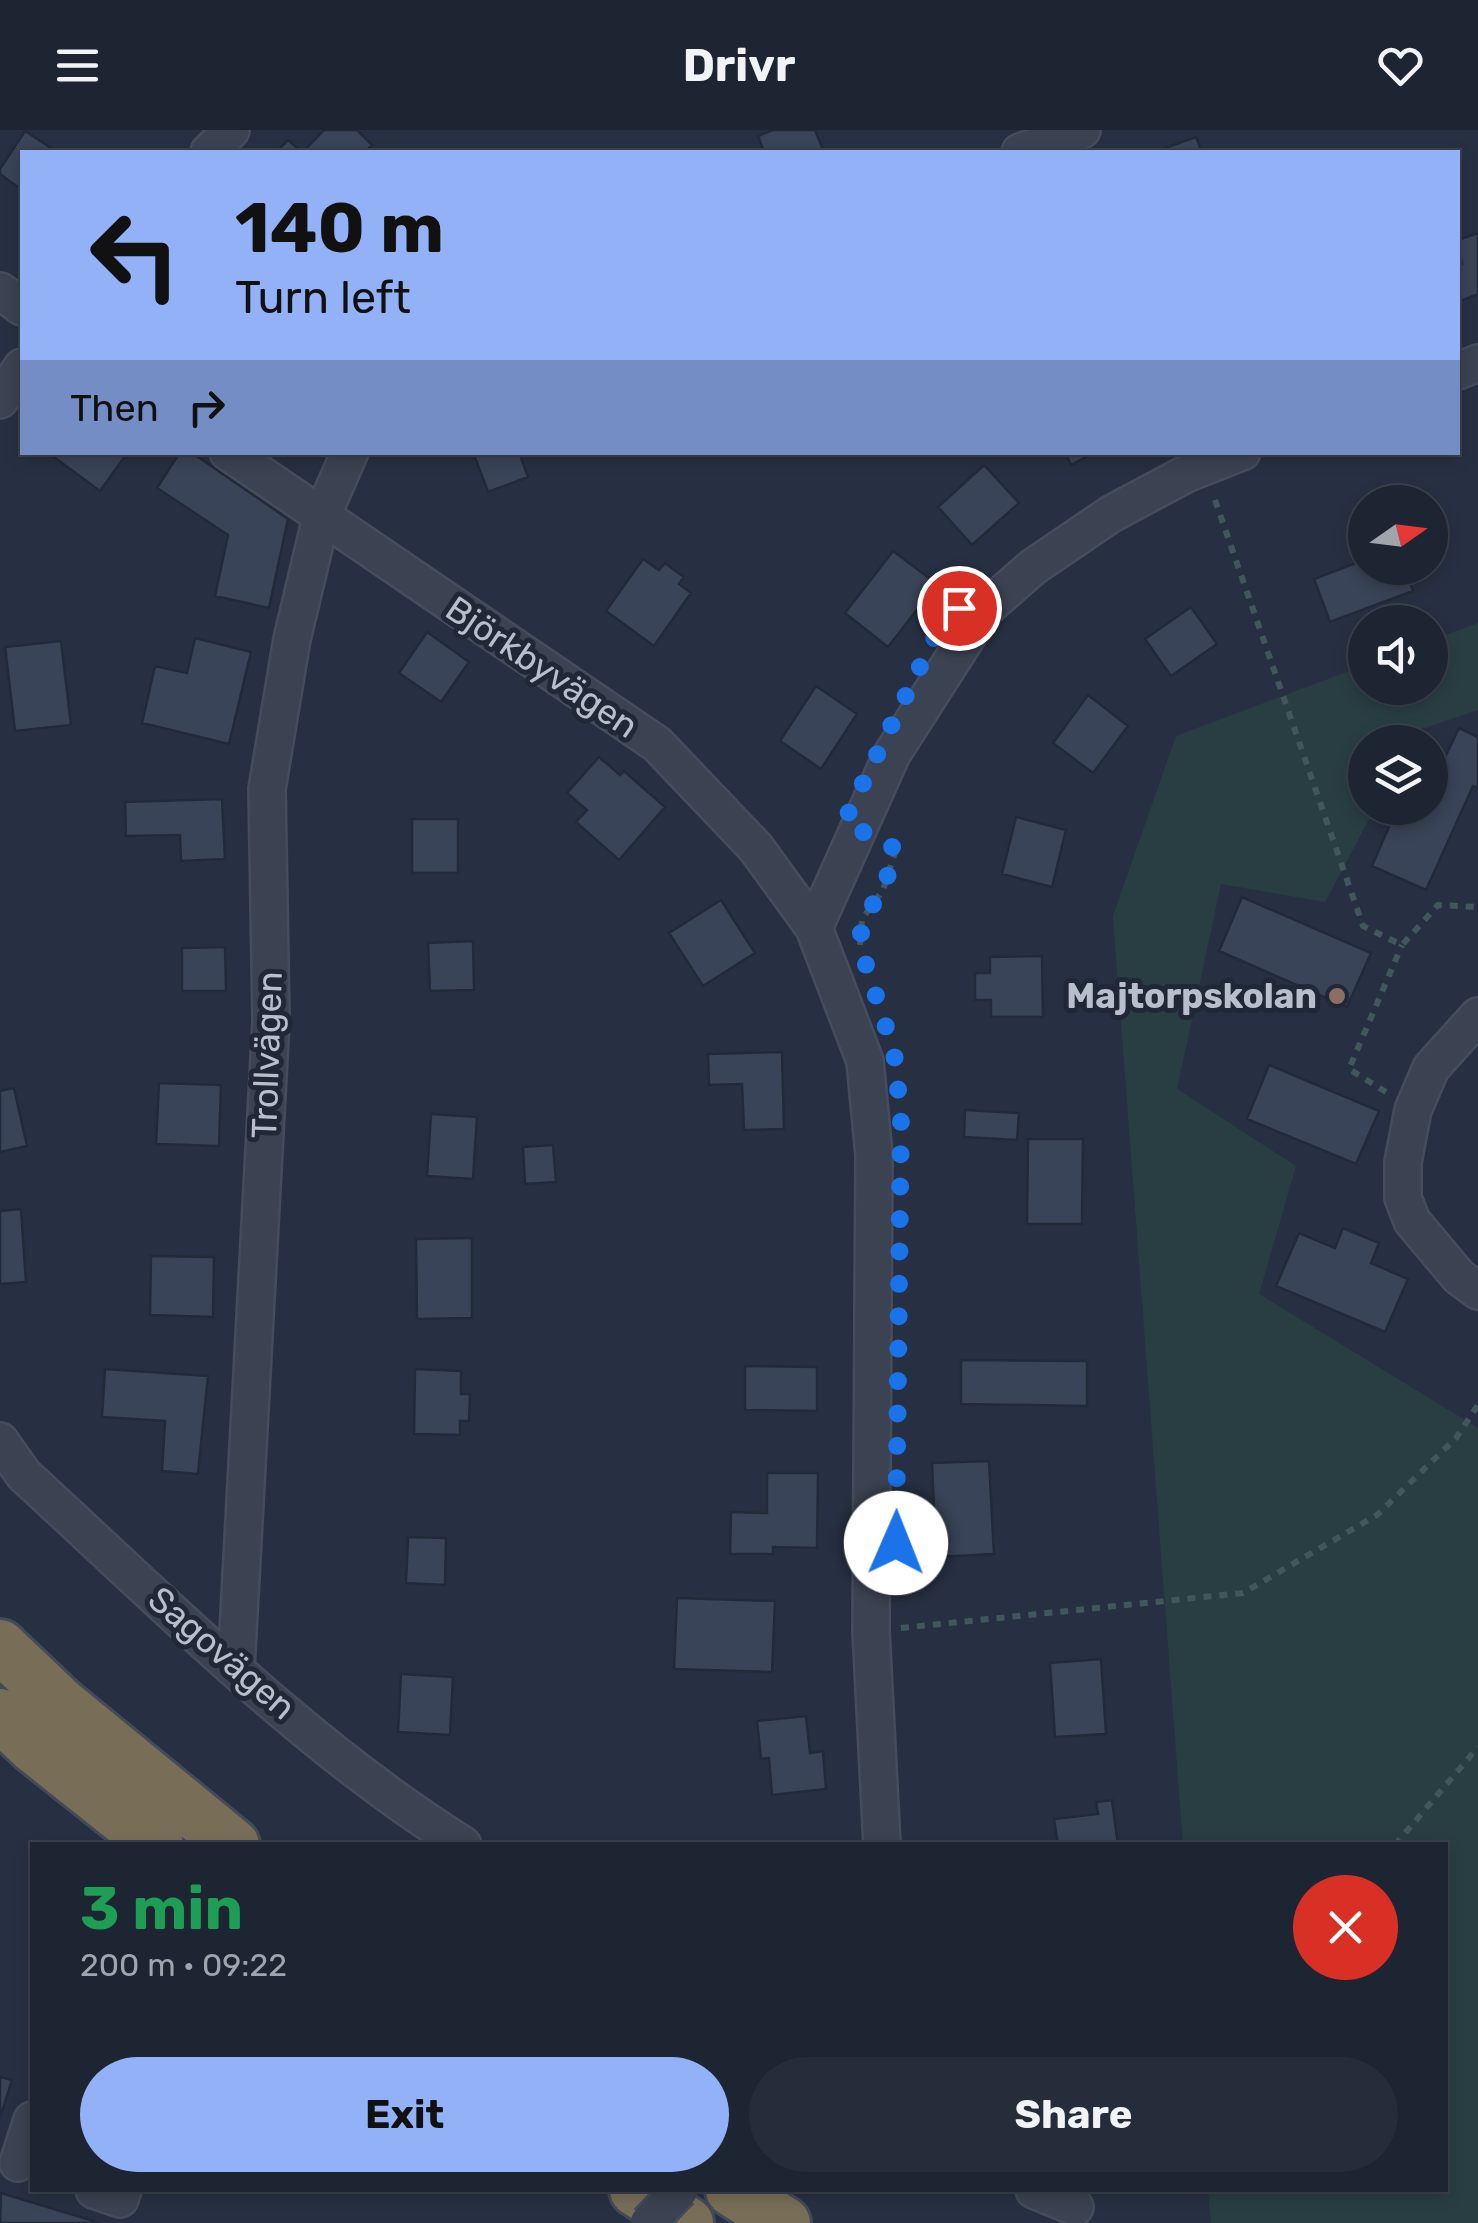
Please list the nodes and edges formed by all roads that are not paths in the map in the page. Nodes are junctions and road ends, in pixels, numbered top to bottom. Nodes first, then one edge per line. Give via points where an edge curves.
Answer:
1 (231, 130) edge
2 (1081, 136) edge
3 (211, 150) edge
4 (1028, 150) edge
5 (20, 371) edge
6 (0, 400) edge
7 (232, 455) edge
8 (349, 455) edge
9 (1226, 455) edge
10 (1200, 460) edge
11 (321, 518) junction
12 (814, 928) junction
13 (1478, 1016) edge
14 (1478, 1291) edge
15 (0, 1441) edge
16 (0, 1646) edge
17 (236, 1669) junction
18 (0, 1715) edge
19 (154, 1842) edge
20 (228, 1842) edge
21 (458, 1842) edge
22 (882, 1842) edge
23 (30, 2126) edge
24 (17, 2163) edge
25 (639, 2192) edge
26 (678, 2192) edge
27 (735, 2192) edge
28 (1039, 2192) edge
29 (1074, 2207) dead end
30 (648, 2223) edge
31 (687, 2223) edge
32 (784, 2223) edge

1 - 3 street
2 - 4 street
5 - 6 street
7 - 11 street, Björkbyvägen
8 - 11 street, Trollvägen
9 - 10 street
10 - 12 street via 1033,568 985,610 892,754
11 - 12 street, Björkbyvägen via 657,744 756,848
11 - 17 street, Trollvägen via 267,789 271,1021
12 - 22 street, Björkbyvägen via 865,1061 874,1155 891,1624
13 - 14 street via 1430,1068 1403,1162 1403,1198 1412,1221
15 - 17 street, Sagovägen via 24,1475
16 - 20 highway
17 - 21 street, Sagovägen via 396,1802
18 - 19 highway
23 - 24 street
25 - 31 highway
26 - 30 street, bridge
27 - 32 highway
28 - 29 street

